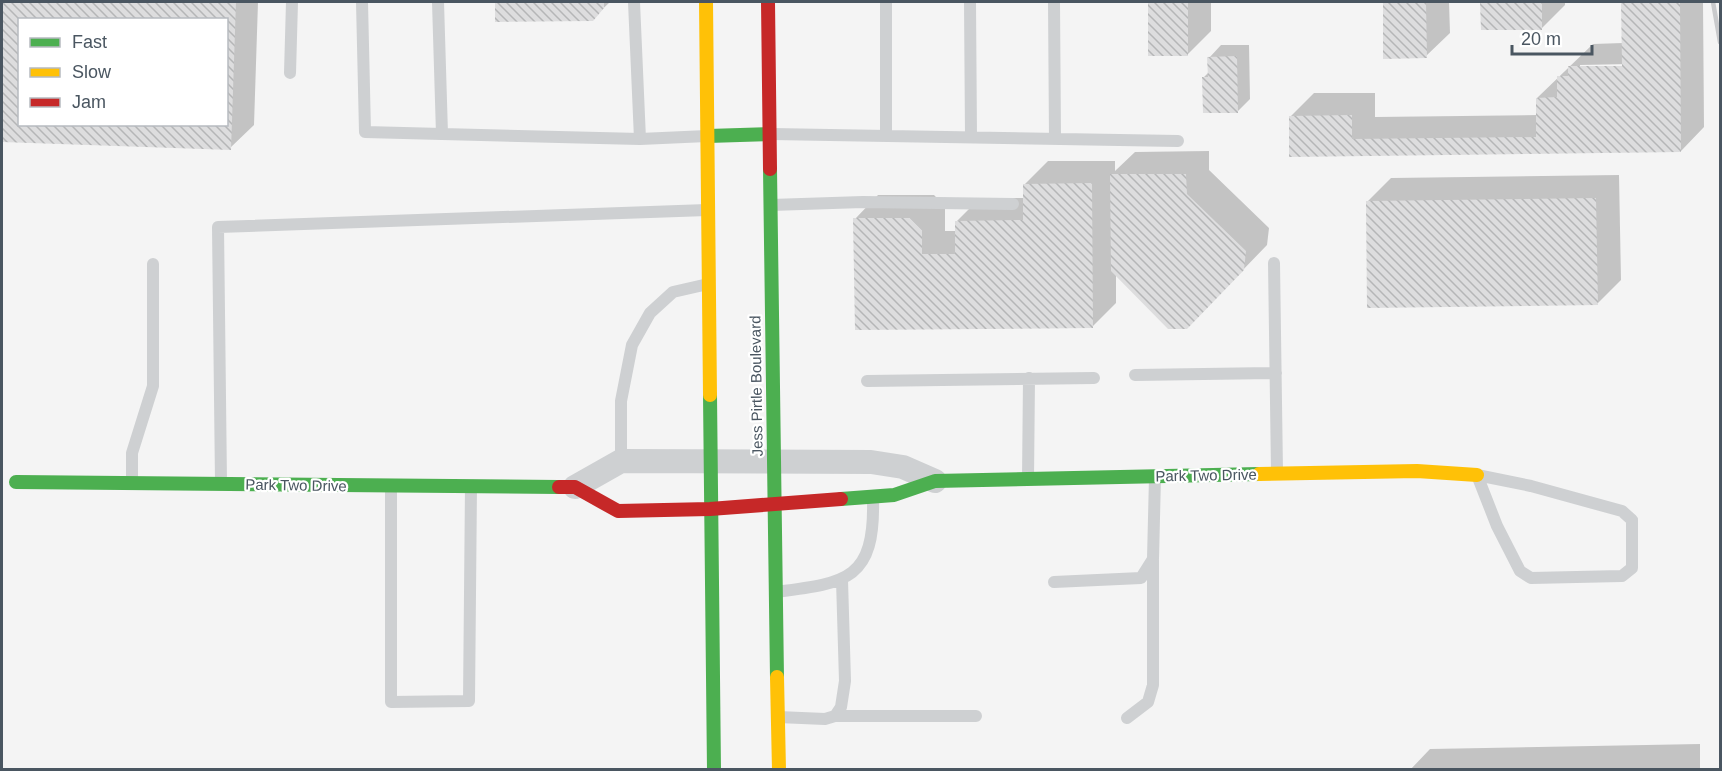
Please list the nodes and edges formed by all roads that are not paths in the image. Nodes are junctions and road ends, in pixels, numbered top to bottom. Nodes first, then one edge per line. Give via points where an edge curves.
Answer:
1 (292, 2) edge
2 (362, 2) edge
3 (438, 2) edge
4 (634, 2) edge
5 (706, 2) edge
6 (768, 2) edge
7 (886, 2) edge
8 (970, 2) edge
9 (1054, 2) edge
10 (290, 73) dead end
11 (442, 134) junction
12 (769, 134) junction
13 (708, 136) junction
14 (886, 136) junction
15 (971, 137) junction
16 (640, 139) junction
17 (1055, 139) junction
18 (1178, 141) dead end
19 (1013, 204) dead end
20 (770, 205) junction
21 (708, 210) junction
22 (1274, 263) dead end
23 (153, 264) dead end
24 (709, 283) junction
25 (1276, 373) junction
26 (1136, 375) dead end
27 (1029, 378) junction
28 (1094, 378) dead end
29 (867, 381) dead end
30 (621, 460) junction
31 (710, 462) junction
32 (774, 462) junction
33 (1277, 474) junction
34 (1477, 475) junction
35 (1155, 476) junction
36 (1029, 479) junction
37 (935, 481) junction
38 (16, 482) joint
39 (2, 483) edge
40 (132, 483) junction
41 (222, 484) junction
42 (391, 486) junction
43 (471, 486) junction
44 (576, 487) junction
45 (873, 497) junction
46 (774, 504) junction
47 (710, 509) junction
48 (1153, 559) junction
49 (842, 580) junction
50 (1054, 582) dead end
51 (775, 593) junction
52 (835, 716) junction
53 (976, 716) dead end
54 (777, 717) junction
55 (1127, 718) dead end
56 (714, 770) edge
57 (779, 770) edge

1 - 10 lane
2 - 11 lane via 365,132
3 - 11 lane
4 - 16 lane
5 - 13 street
6 - 12 street, Jess Pirtle Boulevard
7 - 14 lane
8 - 15 lane
9 - 17 lane
11 - 16 lane
12 - 13 street
12 - 14 lane
12 - 20 street, Jess Pirtle Boulevard
13 - 16 lane
13 - 21 street
14 - 15 lane
15 - 17 lane
17 - 18 lane
19 - 20 lane
20 - 32 street, Jess Pirtle Boulevard
21 - 24 street
21 - 41 lane via 218,227
22 - 25 lane
23 - 40 lane via 153,386 132,453
24 - 30 lane via 673,292 650,313 632,345 621,401
24 - 31 street
25 - 26 lane
25 - 33 lane
27 - 28 lane
27 - 29 lane
27 - 36 lane
30 - 31 street, Park Two Drive
30 - 44 street
31 - 32 street, Park Two Drive
31 - 47 street
32 - 37 street, Park Two Drive via 871,462 903,467
32 - 46 street, Jess Pirtle Boulevard
33 - 34 street, Park Two Drive via 1417,471
33 - 35 street, Park Two Drive
34 - 34 lane via 1622,511 1632,520 1632,568 1622,576 1531,578 1520,571
35 - 36 street, Park Two Drive
35 - 48 lane
36 - 37 street, Park Two Drive
37 - 45 street, Park Two Drive via 894,495
38 - 39 lane
38 - 40 street, Park Two Drive
40 - 41 street, Park Two Drive
41 - 42 street, Park Two Drive
42 - 43 street, Park Two Drive
42 - 43 lane via 391,702 469,701
43 - 44 street, Park Two Drive
44 - 47 street, Park Two Drive via 618,511
45 - 46 street, Park Two Drive
45 - 49 lane via 871,542 865,557
46 - 47 street, Park Two Drive
46 - 51 street, Jess Pirtle Boulevard
47 - 56 street
48 - 50 lane via 1141,578
48 - 55 lane via 1153,685 1148,702
49 - 51 lane
49 - 52 lane via 845,681 841,707
51 - 54 street, Jess Pirtle Boulevard
52 - 53 lane
52 - 54 lane
54 - 57 street, Jess Pirtle Boulevard

